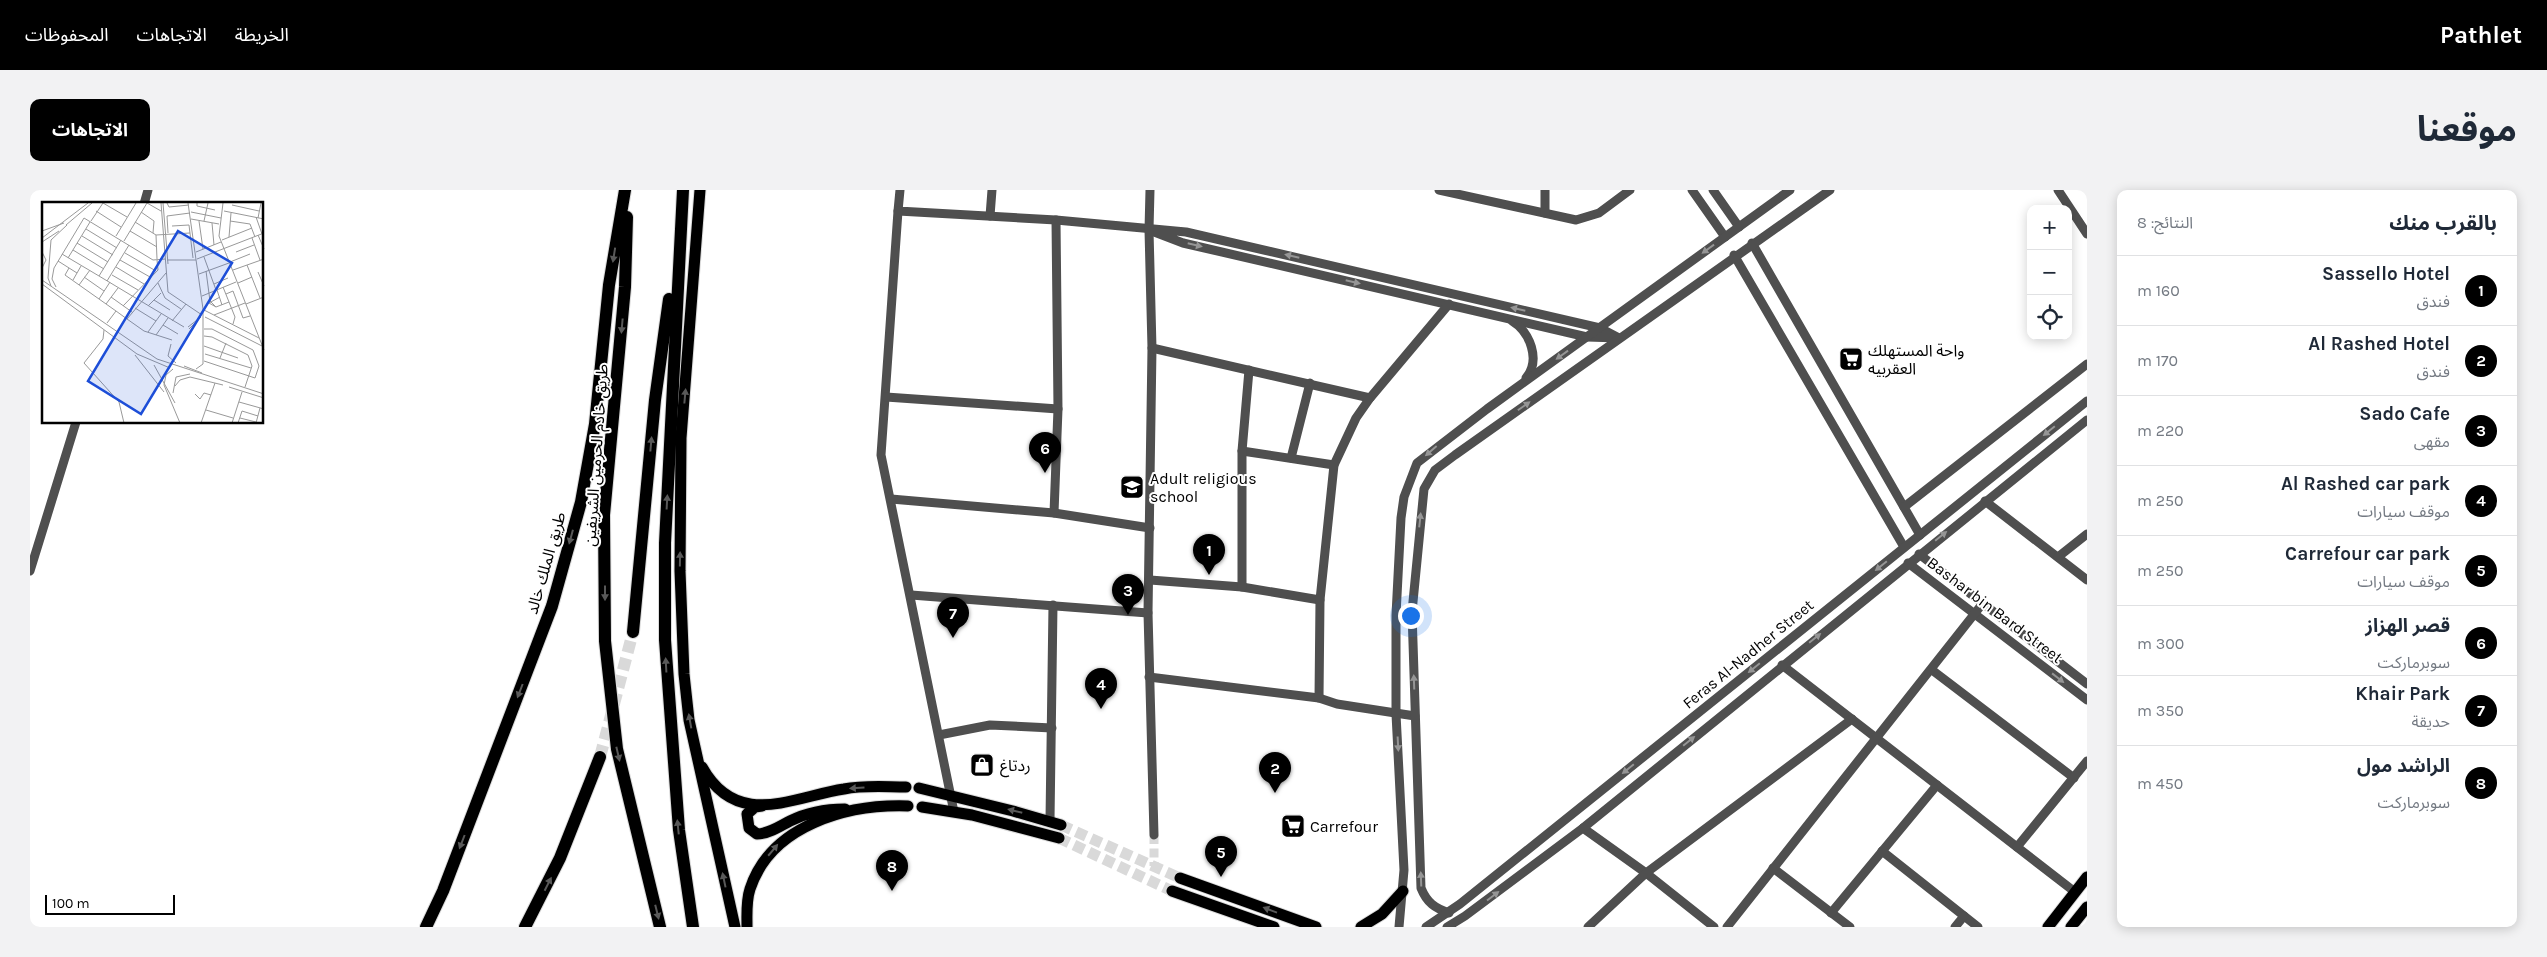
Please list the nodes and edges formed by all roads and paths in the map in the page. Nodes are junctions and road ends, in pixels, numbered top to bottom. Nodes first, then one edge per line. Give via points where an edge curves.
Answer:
1 (626, 190) edge
2 (683, 190) edge
3 (700, 190) edge
4 (900, 190) edge
5 (992, 190) edge
6 (1150, 190) edge
7 (1439, 190) edge
8 (1545, 190) edge
9 (1630, 190) edge
10 (1692, 190) edge
11 (1713, 190) edge
12 (1790, 190) edge
13 (1830, 190) edge
14 (2058, 190) edge
15 (1455, 192) edge
16 (898, 211) junction
17 (1545, 213) junction
18 (990, 216) junction
19 (680, 218) junction
20 (1056, 220) junction
21 (1739, 227) junction
22 (1148, 230) junction
23 (2087, 234) edge
24 (1725, 237) junction
25 (1752, 243) junction
26 (1734, 256) junction
27 (1449, 304) junction
28 (1505, 317) junction
29 (1600, 328) junction
30 (1587, 337) junction
31 (1620, 338) junction
32 (1152, 348) junction
33 (2087, 364) edge
34 (1249, 370) junction
35 (1310, 383) junction
36 (1522, 384) junction
37 (886, 397) junction
38 (1370, 398) junction
39 (2087, 401) edge
40 (1058, 409) junction
41 (2087, 420) edge
42 (75, 424) edge
43 (1242, 451) junction
44 (1291, 458) junction
45 (1334, 465) junction
46 (891, 499) junction
47 (1985, 501) junction
48 (1904, 507) junction
49 (1054, 514) junction
50 (1150, 528) junction
51 (2087, 534) edge
52 (1920, 535) junction
53 (1904, 547) junction
54 (1919, 554) junction
55 (2058, 557) junction
56 (1908, 563) junction
57 (30, 571) edge
58 (1150, 580) junction
59 (2087, 580) edge
60 (1242, 587) junction
61 (911, 595) junction
62 (1320, 600) junction
63 (1983, 603) junction
64 (1054, 605) junction
65 (1148, 613) junction
66 (1976, 613) junction
67 (633, 632) tunnel mouth
68 (1782, 665) junction
69 (1932, 670) junction
70 (1150, 677) junction
71 (2087, 684) edge
72 (1320, 698) junction
73 (2087, 700) edge
74 (1396, 714) junction
75 (1415, 716) junction
76 (1852, 719) junction
77 (1052, 728) junction
78 (939, 735) junction
79 (1876, 738) junction
80 (600, 757) tunnel mouth
81 (697, 758) junction
82 (2087, 761) edge
83 (2074, 778) junction
84 (1936, 785) junction
85 (906, 787) dead end
86 (919, 788) dead end
87 (952, 796) junction
88 (762, 806) junction
89 (908, 806) dead end
90 (922, 807) dead end
91 (864, 809) junction
92 (954, 812) junction
93 (1050, 820) junction
94 (1061, 825) tunnel mouth
95 (1583, 828) junction
96 (1154, 835) tunnel mouth
97 (1059, 838) tunnel mouth
98 (2017, 847) junction
99 (1882, 851) junction
100 (1773, 868) junction
101 (1646, 873) junction
102 (2087, 877) edge
103 (1180, 878) tunnel mouth
104 (1172, 891) tunnel mouth
105 (1403, 891) junction
106 (2075, 892) junction
107 (2087, 907) edge
108 (1449, 912) junction
109 (1831, 913) junction
110 (1466, 916) junction
111 (1964, 916) junction
112 (1451, 926) edge
113 (426, 927) edge
114 (525, 927) edge
115 (660, 927) edge
116 (693, 927) edge
117 (735, 927) edge
118 (746, 927) edge
119 (1274, 927) edge
120 (1316, 927) edge
121 (1361, 927) edge
122 (1399, 927) edge
123 (1426, 927) edge
124 (1466, 927) edge
125 (1588, 927) edge
126 (1714, 927) edge
127 (1727, 927) edge
128 (1850, 927) edge
129 (1955, 927) edge
130 (1978, 927) edge
131 (2048, 927) edge
132 (2072, 927) edge

1 -> 113 highway, طريق الملك خالد via 610,285 595,424 581,502 552,606 443,891
1 -> 115 highway, طريق خادم الحرمين الشريفين via 625,287 604,515 605,641 617,749
2 - 19 highway
81 -> 3 main road via 684,674 680,561 681,438
4 - 16 street
5 - 18 street
6 - 22 street
7 - 15 street
8 - 17 street
9 - 17 street via 1599,213 1576,220
10 - 24 street
11 - 21 street
12 - 21 street
13 - 25 street
14 - 23 street
15 - 17 street
16 - 18 street
16 - 37 street
18 - 20 street
67 -> 19 highway via 655,400
116 -> 19 highway via 679,830 665,640 665,543
20 - 22 street
20 - 40 street
21 - 24 street
22 -> 27 street via 1183,243
29 -> 22 street via 1186,232
22 - 32 street
24 -> 29 street
25 - 26 street
25 - 48 street
26 - 31 street
26 - 53 street
27 - 28 street
27 - 38 street
28 - 30 street
28 - 36 street via 1521,326 1530,340 1534,361
29 - 30 street
29 - 31 street
30 - 31 street
30 -> 36 street
75 -> 31 street via 1412,612 1424,489 1435,470
32 - 34 street
32 - 50 street
33 - 48 street
34 - 35 street
34 - 43 street
35 - 38 street
35 - 44 street
36 -> 74 street via 1417,463 1410,480 1401,518 1396,615
37 - 40 street
37 - 46 street via 881,455
38 - 45 street via 1356,418
39 -> 52 street, Feras Al-Nadher Street
40 - 49 street
41 - 47 street, Feras Al-Nadher Street
42 - 57 street
43 - 44 street
43 - 60 street
44 - 45 street
45 - 62 street
46 - 49 street
46 - 61 street
54 -> 47 street, Feras Al-Nadher Street
47 - 55 street
48 - 52 street
49 - 50 street
50 - 58 street
51 - 55 street
52 - 53 street, Feras Al-Nadher Street
53 -> 108 street, Feras Al-Nadher Street
54 - 56 street, Feras Al-Nadher Street
54 - 63 street, Bashar bin Bard Street
55 - 59 street
56 - 66 street, Bashar bin Bard Street
68 -> 56 street, Feras Al-Nadher Street
58 - 60 street
58 - 65 street
60 - 62 street
61 - 64 street
61 - 78 street
62 - 72 street
63 - 66 street
63 - 71 street, Bashar bin Bard Street
64 - 65 street
64 - 77 street
65 - 70 street
66 - 69 street
66 -> 73 street, Bashar bin Bard Street
68 - 76 street
95 -> 68 street, Feras Al-Nadher Street
69 - 79 street
69 - 83 street
70 - 72 street
70 - 96 street
72 - 74 street
74 - 75 street
74 -> 105 street
108 -> 75 street via 1432,905 1421,888
76 - 79 street
76 - 101 street
77 - 78 street via 990,725
77 - 93 street
78 - 87 street
79 - 84 street
79 - 100 street
114 -> 80 highway via 560,858
81 - 88 main road via 717,788 732,798
117 -> 81 main road
82 - 83 street
83 - 98 street
84 - 98 street
84 - 99 street
85 -> 88 main road via 846,788 779,805
86 - 87 main road
87 - 92 street
93 -> 87 main road
88 - 91 main road via 747,814 749,828 757,834 824,809
89 - 91 main road
90 - 92 main road
118 -> 91 main road via 750,890 764,862 779,844 812,824
92 - 97 main road
93 - 94 main road
95 - 101 street
110 -> 95 street, Feras Al-Nadher Street
98 - 106 street
99 - 109 street
99 - 111 street
100 - 109 street
100 - 127 street
101 - 125 street
101 - 126 street
102 - 106 main road
120 -> 103 main road
104 - 119 main road
105 - 121 main road via 1382,914
105 - 122 street
106 - 131 main road
107 - 132 main road
108 - 123 street, Feras Al-Nadher Street
109 - 128 street
110 - 112 street, Feras Al-Nadher Street
110 - 124 street
111 - 129 street
111 - 130 street

